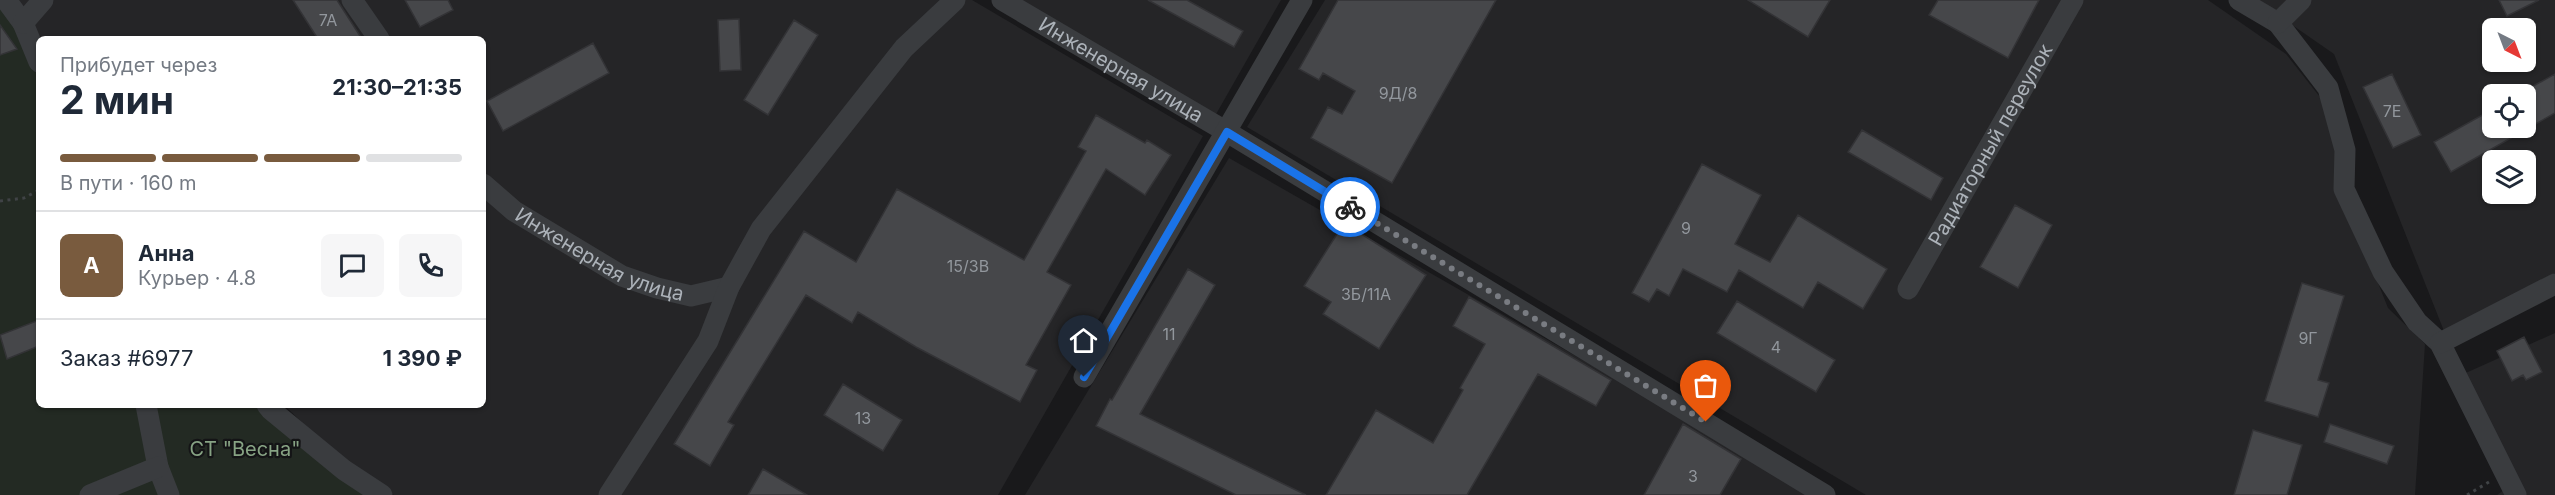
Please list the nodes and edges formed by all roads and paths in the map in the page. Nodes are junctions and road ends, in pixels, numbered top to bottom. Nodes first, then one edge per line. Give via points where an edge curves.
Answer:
1 (6, 0) edge
2 (42, 0) edge
3 (352, 0) edge
4 (955, 0) edge
5 (1002, 0) edge
6 (1302, 0) edge
7 (2073, 0) edge
8 (2239, 0) edge
9 (2301, 0) edge
10 (23, 23) junction
11 (2278, 23) junction
12 (377, 36) edge
13 (36, 55) edge
14 (1227, 132) junction
15 (486, 187) edge
16 (36, 192) edge
17 (0, 201) edge
18 (2555, 284) edge
19 (729, 287) junction
20 (1908, 289) dead end
21 (2440, 343) junction
22 (1084, 377) dead end
23 (147, 408) edge
24 (269, 408) edge
25 (158, 467) junction
26 (2504, 472) junction
27 (90, 495) edge
28 (168, 495) edge
29 (382, 495) edge
30 (609, 495) edge
31 (1825, 495) edge
32 (2467, 495) edge
33 (2516, 495) edge

1 - 10 street
2 - 10 street
3 - 12 street
4 - 19 street via 889,66 761,229
5 - 14 street, Инженерная улица
6 - 14 street
7 - 20 street, Радиаторный переулок
8 - 11 street
9 - 11 street
10 - 13 street
11 - 21 street via 2328,88 2345,150 2344,189 2383,272 2417,322
14 - 22 street
14 - 31 street, Инженерная улица
15 - 19 street, Инженерная улица via 514,211 622,276 691,296
16 - 17 path via 24,198
18 - 21 street
19 - 30 street via 708,341
21 - 26 street
23 - 25 street
24 - 29 street via 344,470
25 - 27 street
25 - 28 street
26 - 32 path
26 - 33 street

